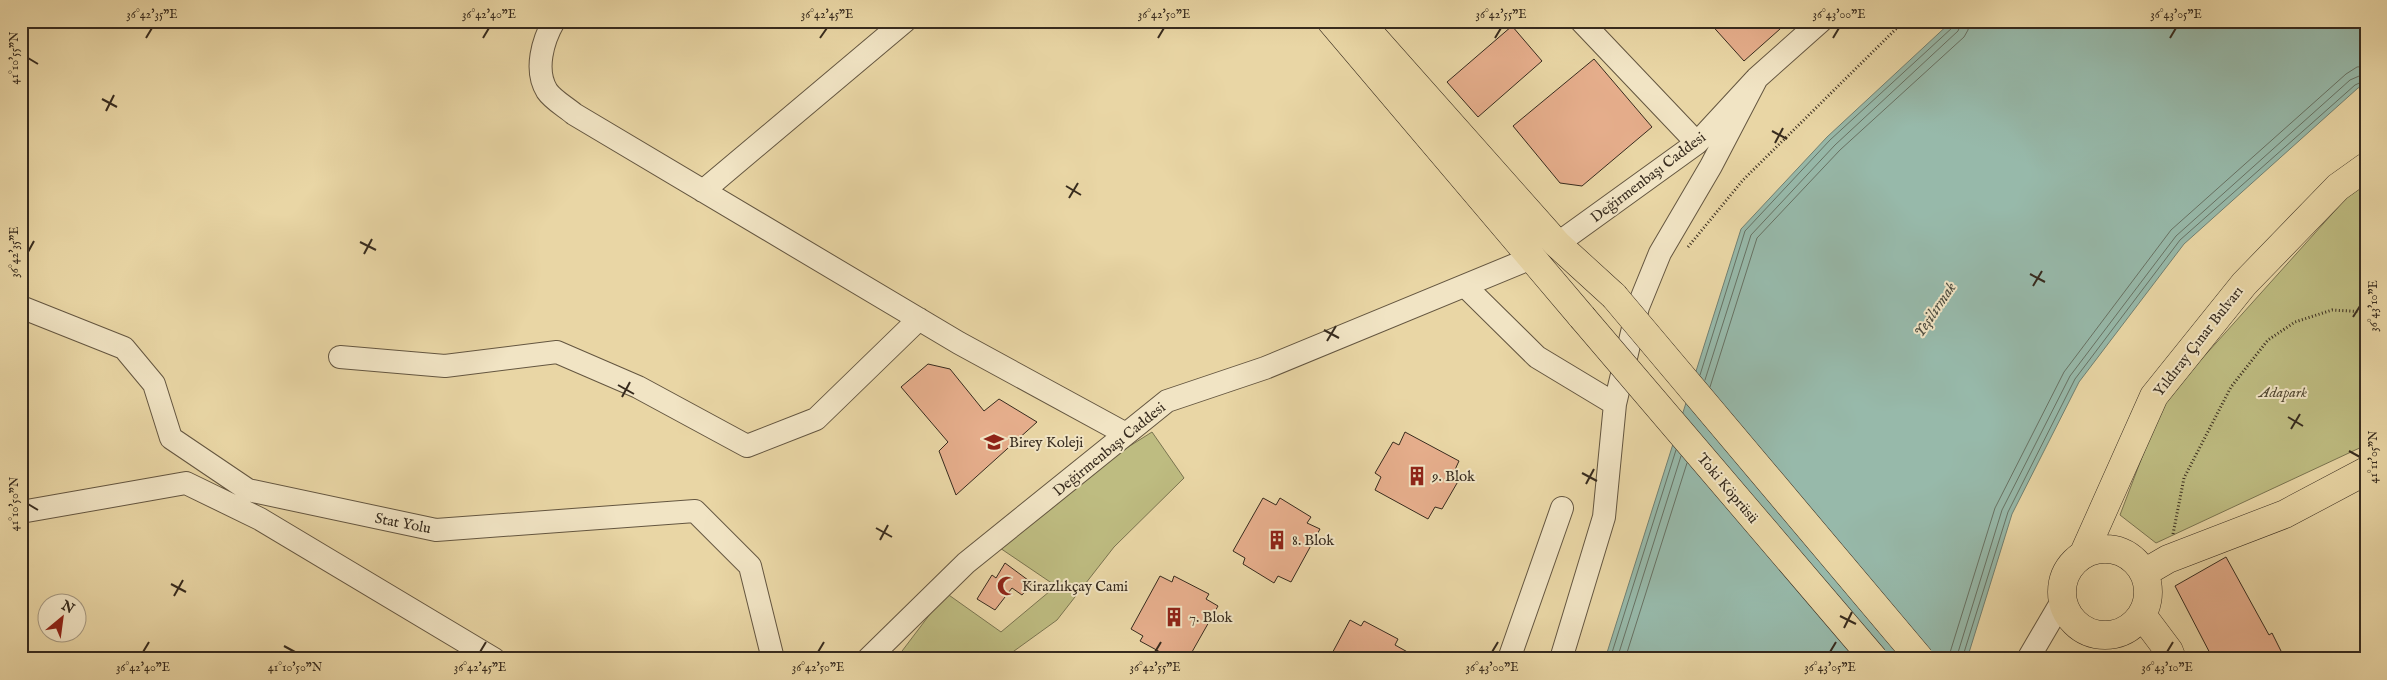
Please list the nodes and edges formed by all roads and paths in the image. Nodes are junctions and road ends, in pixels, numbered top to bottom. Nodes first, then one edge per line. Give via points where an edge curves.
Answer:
1 (554, 21) edge
2 (905, 21) edge
3 (1332, 21) edge
4 (1360, 21) edge
5 (1581, 21) edge
6 (1821, 21) edge
7 (1904, 21) edge
8 (1757, 78) junction
9 (1697, 143) junction
10 (2366, 168) edge
11 (703, 191) junction
12 (1688, 247) dead end
13 (1546, 251) junction
14 (1465, 286) junction
15 (21, 307) edge
16 (2366, 312) edge
17 (919, 319) junction
18 (340, 357) dead end
19 (1615, 404) junction
20 (1126, 434) junction
21 (2366, 471) edge
22 (1562, 508) dead end
23 (21, 512) edge
24 (2084, 553) junction
25 (2168, 559) junction
26 (2144, 573) junction
27 (2062, 601) junction
28 (2142, 615) junction
29 (494, 659) edge
30 (773, 659) edge
31 (868, 659) edge
32 (1509, 659) edge
33 (1560, 659) edge
34 (1874, 659) edge
35 (1920, 659) edge
36 (2028, 659) edge
37 (2172, 659) edge

1 - 11 street via 542,53 541,75 547,92 574,114
2 - 11 street
3 - 13 main road
4 - 13 main road
5 - 9 street
6 - 8 street, Değirmenbaşı Caddesi
7 - 12 path via 1743,180
8 - 9 street, Değirmenbaşı Caddesi
8 - 19 street via 1712,166 1660,253 1638,307
9 - 13 street, Değirmenbaşı Caddesi
10 - 24 main road, Yıldıray Çınar Bulvarı via 2338,187 2244,284 2154,396
11 - 17 street
13 - 14 street, Değirmenbaşı Caddesi
13 - 34 main road, Toki Köprüsü, bridge via 1582,317
13 - 35 main road, bridge via 1614,296
14 - 19 street via 1538,357
14 - 20 street, Değirmenbaşı Caddesi via 1265,368 1167,401
15 - 30 street, Stat Yolu via 124,348 154,384 171,438 248,490 436,530 695,511 750,566
16 - 25 path via 2332,310 2295,322 2268,340 2232,387 2184,478
17 - 18 street via 816,419 747,446 638,387 557,352 445,366
17 - 20 street
19 - 33 street via 1604,517
20 - 31 street, Değirmenbaşı Caddesi via 966,563
21 - 25 main road via 2285,514
22 - 32 street
23 - 29 street via 186,483 260,519
24 - 26 main road via 2112,548 2131,557
24 - 27 main road via 2065,574 2061,587
25 - 26 main road
26 - 28 main road via 2149,587 2148,602
27 - 28 main road via 2077,625 2090,633 2104,636 2132,626
27 - 36 street
28 - 37 main road

